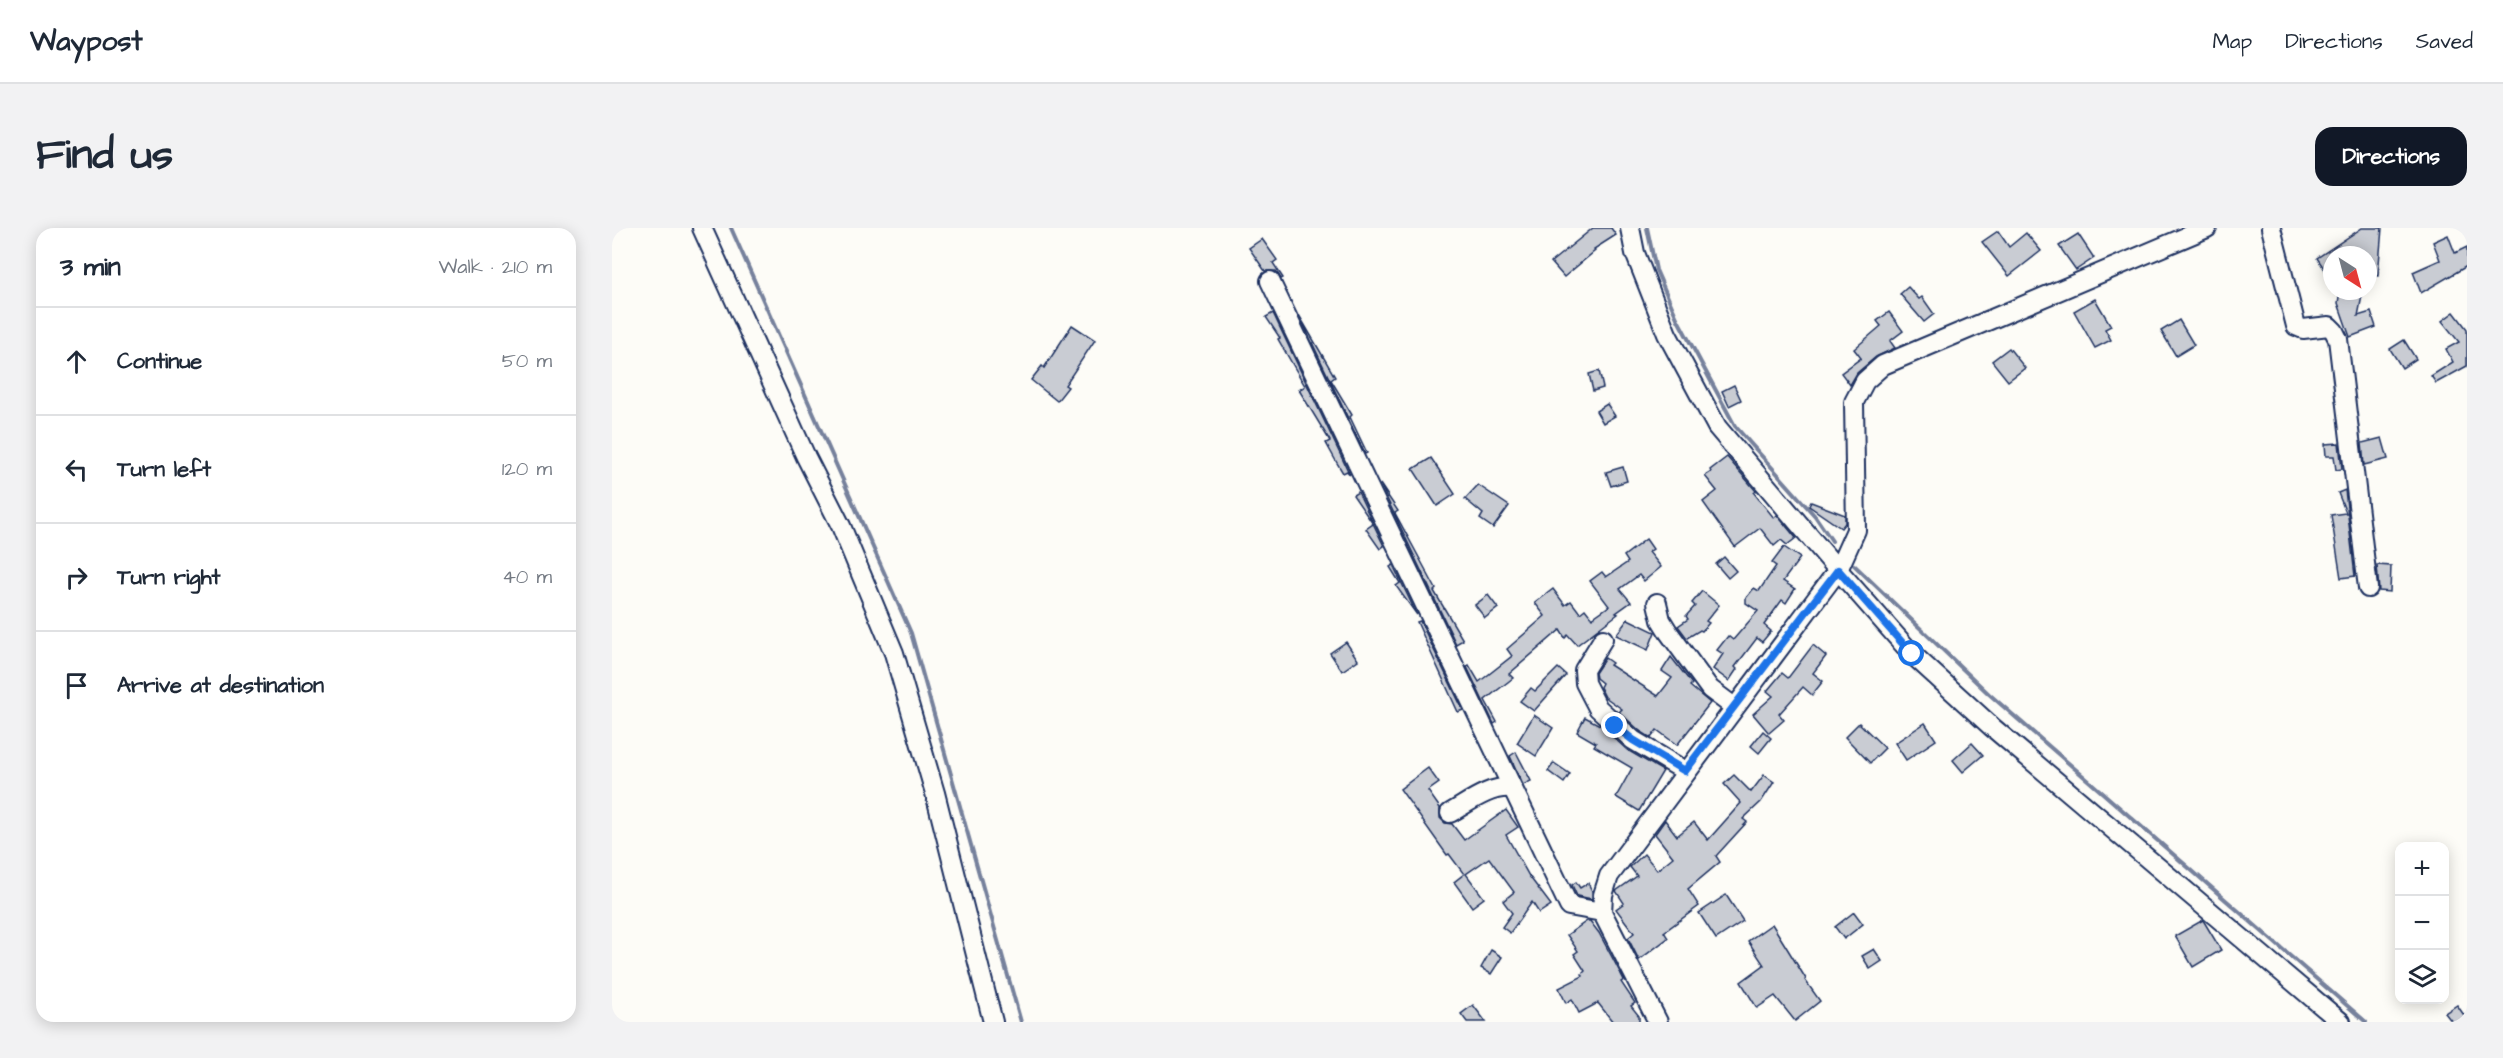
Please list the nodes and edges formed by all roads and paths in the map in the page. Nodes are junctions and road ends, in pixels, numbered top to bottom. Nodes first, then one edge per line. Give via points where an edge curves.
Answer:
1 (702, 228) edge
2 (1630, 228) edge
3 (2207, 228) edge
4 (2271, 228) edge
5 (1270, 281) dead end
6 (1838, 570) junction
7 (2368, 588) dead end
8 (1657, 603) dead end
9 (1603, 639) dead end
10 (1734, 707) junction
11 (1685, 771) junction
12 (1511, 788) junction
13 (1450, 813) dead end
14 (1602, 912) junction
15 (993, 1022) edge
16 (1658, 1022) edge
17 (2341, 1022) edge

1 - 15 street via 846,537 894,653 951,853
2 - 6 street via 1635,252 1667,334 1717,427
3 - 6 street via 1882,365 1865,381 1854,402 1856,530
4 - 7 street via 2296,326 2329,326 2338,339
5 - 12 street
6 - 10 street
6 - 17 street via 1912,654 1992,727
8 - 10 street via 1661,620 1706,684
9 - 11 street via 1584,670 1585,683 1598,708 1633,740
10 - 11 street
11 - 14 street via 1609,876
12 - 13 street via 1487,792
12 - 14 street via 1569,906
14 - 16 street

